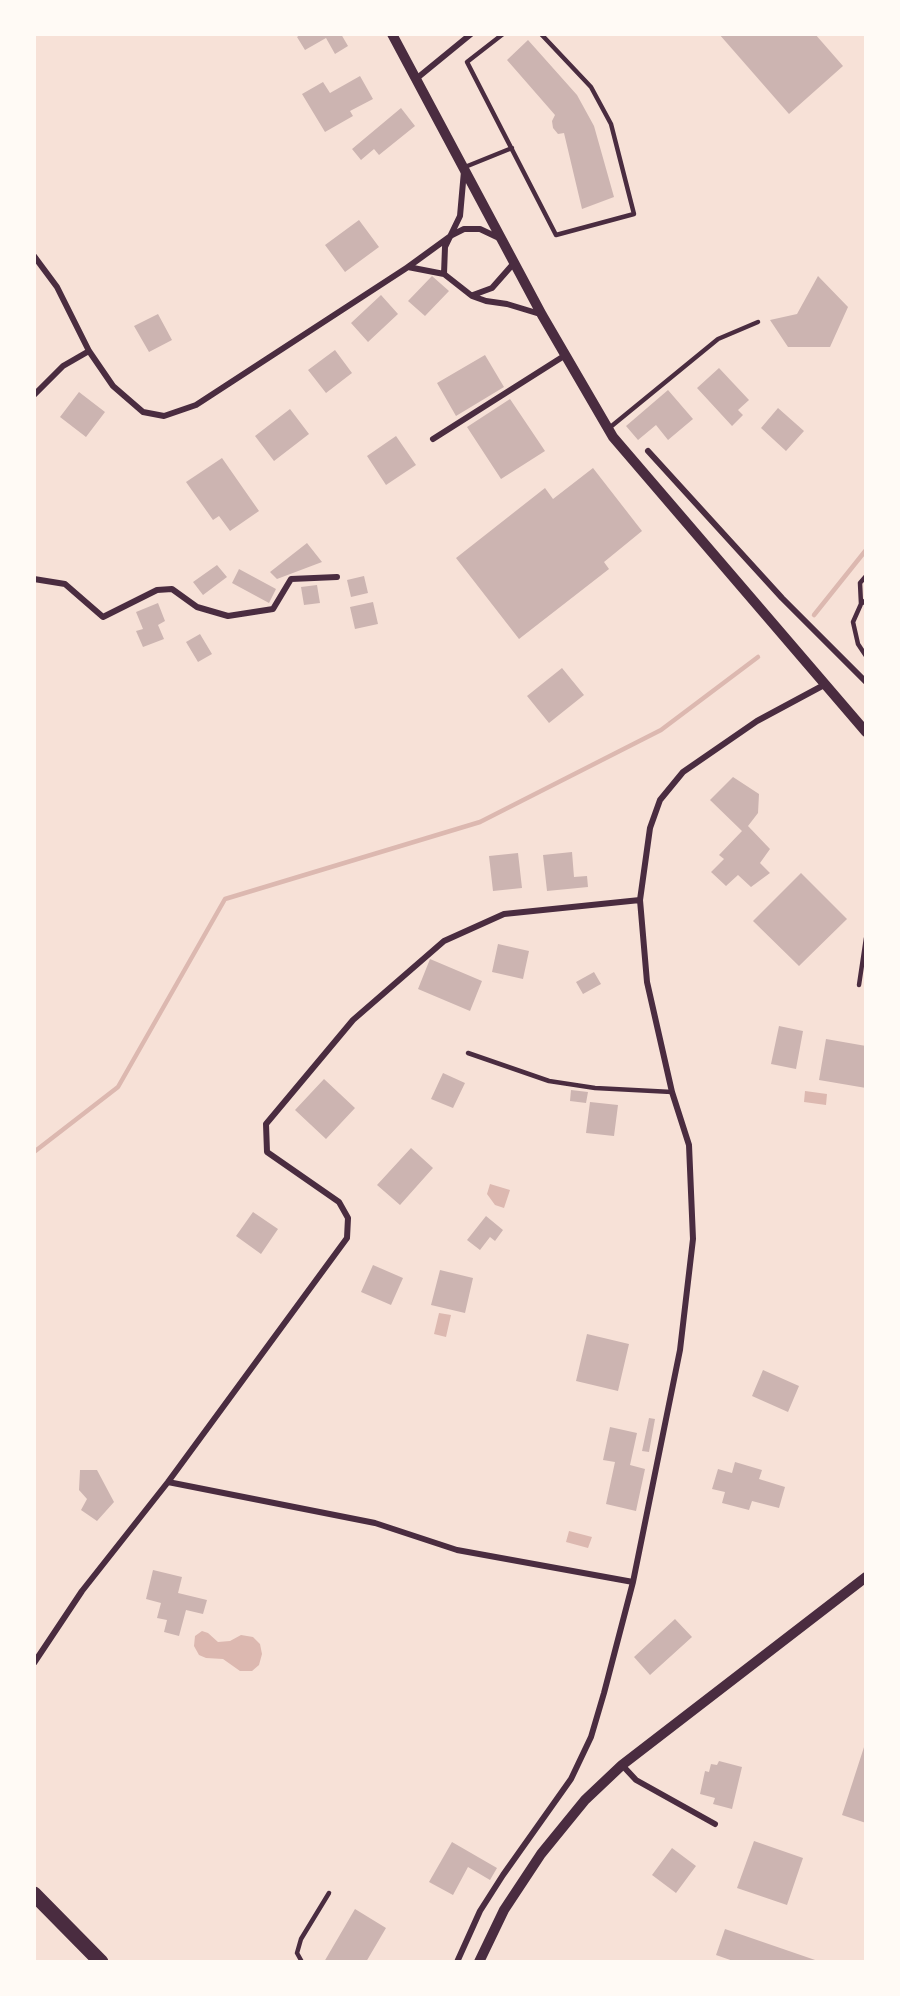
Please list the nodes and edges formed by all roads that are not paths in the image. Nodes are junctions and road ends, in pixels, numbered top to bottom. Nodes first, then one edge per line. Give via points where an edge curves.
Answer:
1 (392, 34) edge
2 (471, 34) edge
3 (503, 34) edge
4 (541, 34) edge
5 (416, 79) junction
6 (512, 147) junction
7 (464, 168) junction
8 (452, 235) junction
9 (501, 239) junction
10 (34, 256) edge
11 (514, 263) junction
12 (408, 267) junction
13 (444, 274) junction
14 (472, 296) junction
15 (542, 315) junction
16 (759, 322) dead end
17 (89, 351) junction
18 (564, 356) junction
19 (34, 395) edge
20 (608, 429) junction
21 (434, 439) dead end
22 (648, 451) dead end
23 (866, 576) edge
24 (337, 577) dead end
25 (34, 579) edge
26 (863, 602) edge
27 (866, 657) edge
28 (866, 682) edge
29 (824, 685) junction
30 (865, 732) edge
31 (640, 900) junction
32 (866, 938) edge
33 (859, 985) dead end
34 (468, 1053) dead end
35 (672, 1092) junction
36 (168, 1482) junction
37 (866, 1576) edge
38 (633, 1582) junction
39 (34, 1663) edge
40 (622, 1765) junction
41 (715, 1824) dead end
42 (329, 1893) dead end
43 (34, 1894) edge
44 (480, 1959) edge
45 (101, 1962) edge
46 (302, 1962) edge
47 (457, 1962) edge

1 - 5 street
2 - 5 street
3 - 6 lane via 467,63
4 - 6 lane via 591,87 611,124 634,214 556,235
5 - 7 street
6 - 7 lane
7 - 8 street via 460,216
7 - 9 street
8 - 9 street via 464,229 480,229
8 - 12 street
8 - 13 street via 445,247
9 - 11 street
10 - 17 street via 57,287
11 - 14 street via 492,288
11 - 15 street
12 - 13 street
12 - 17 street via 196,405 176,413 152,415 137,408 113,386
13 - 14 street
14 - 15 street
15 - 18 street
16 - 20 lane via 718,339
17 - 19 street via 63,366
18 - 20 street
18 - 21 street
20 - 29 street
22 - 28 street via 782,598
23 - 26 lane via 860,583
24 - 25 street via 291,579 273,609 228,616 197,607 172,589 157,590 103,617 65,584
26 - 27 lane via 853,622
29 - 30 street
29 - 31 street via 758,721 683,772 660,800 650,828
31 - 35 street via 647,982
31 - 36 street via 504,914 444,941 353,1020 266,1124 267,1152 339,1202 348,1218 347,1238
32 - 33 lane
34 - 35 lane via 549,1081
35 - 38 street via 689,1145 693,1239 680,1350
36 - 38 street via 375,1523 457,1550
36 - 39 street via 82,1591
37 - 40 street
38 - 47 street via 591,1737 571,1779 480,1911
40 - 41 street via 636,1780
40 - 44 street via 585,1800 541,1854 504,1910
42 - 46 lane via 301,1939 297,1953
43 - 45 main road

